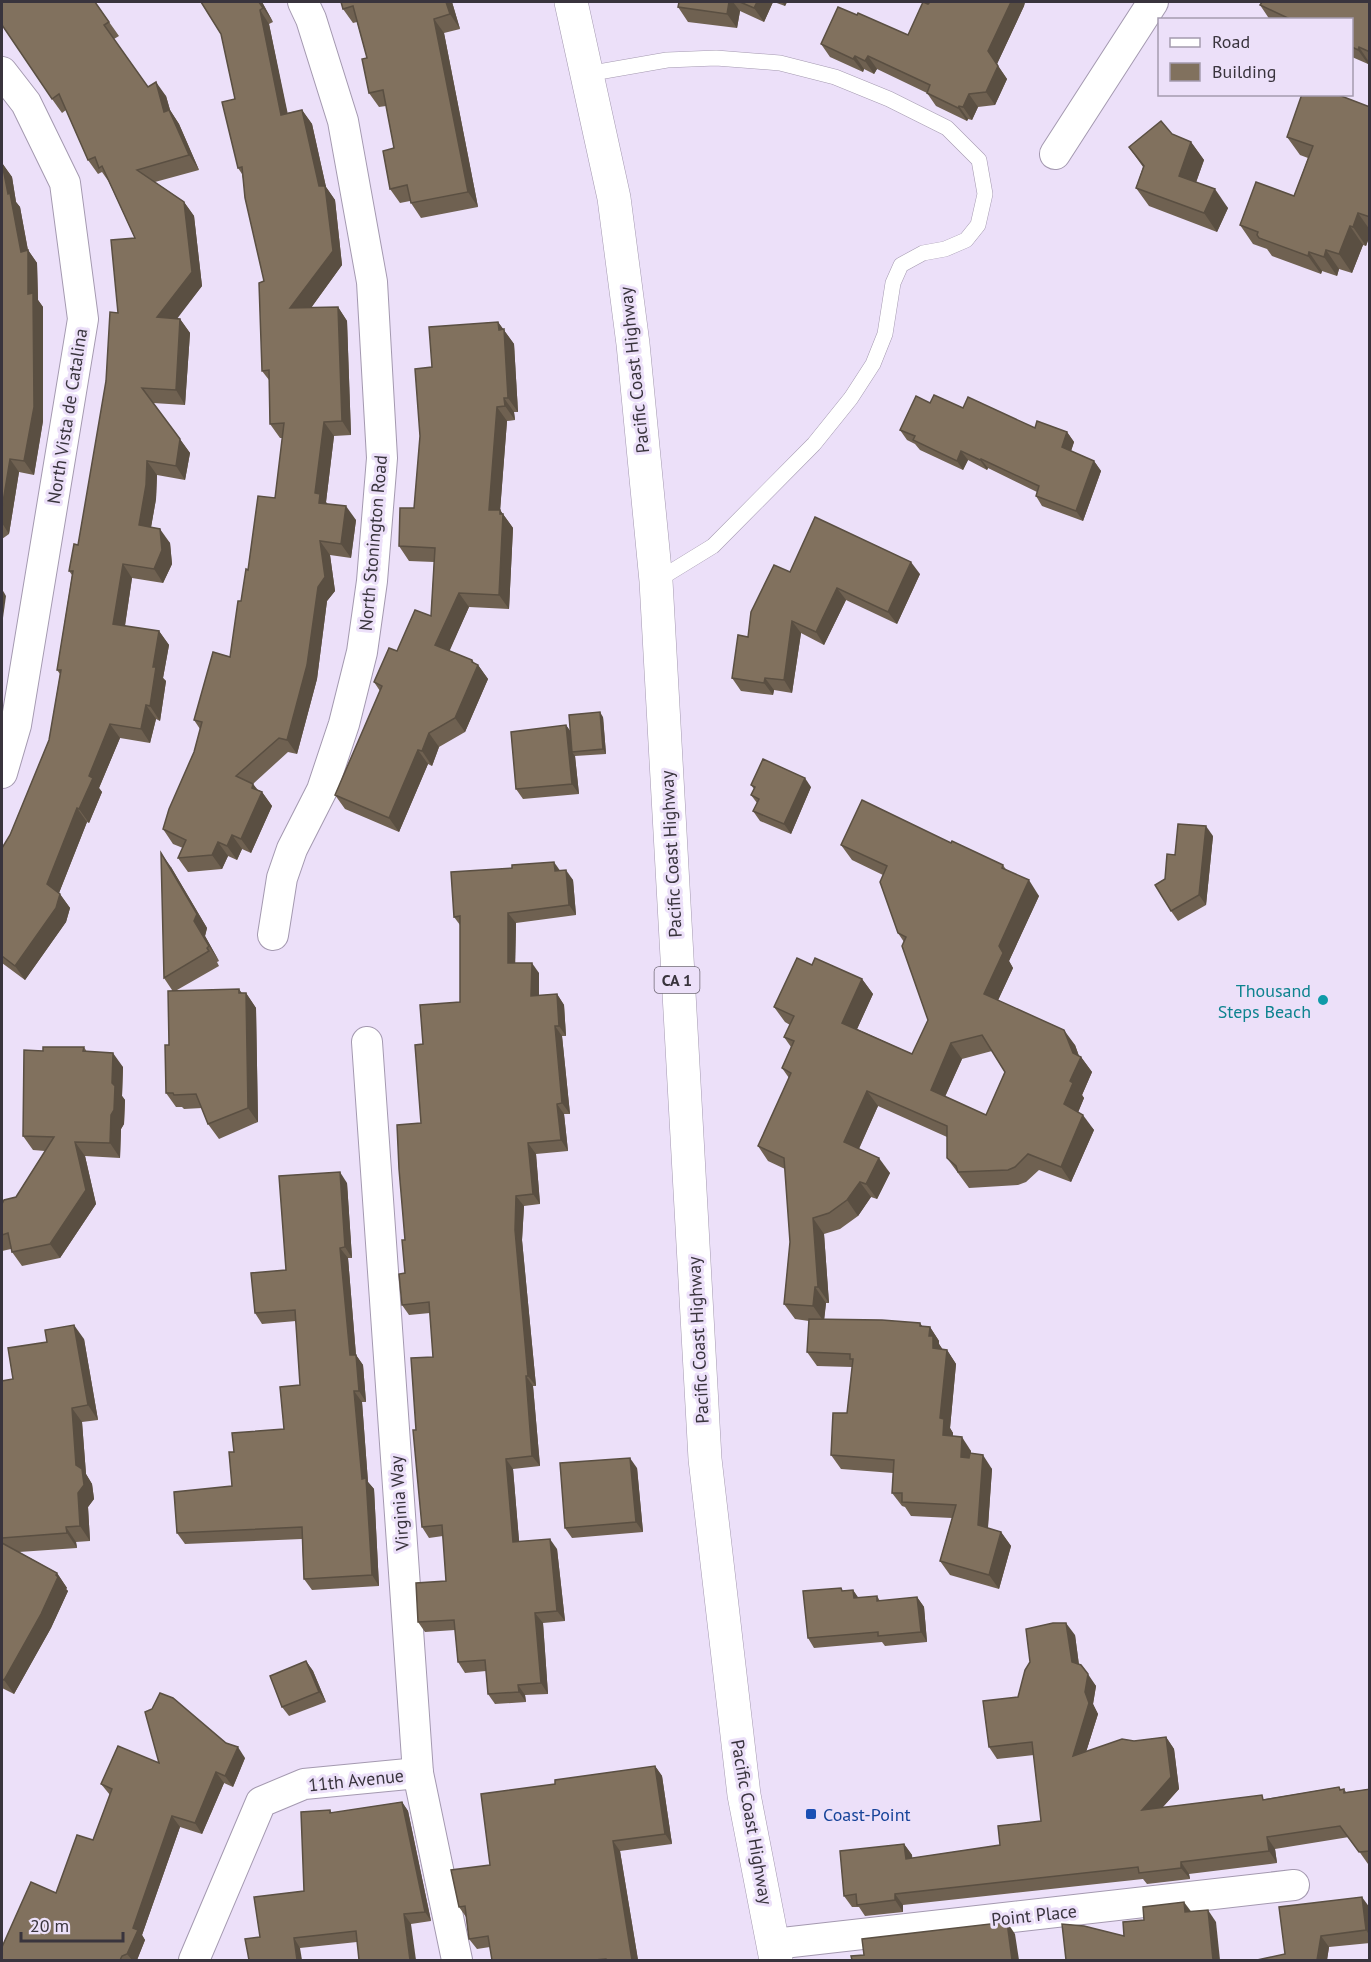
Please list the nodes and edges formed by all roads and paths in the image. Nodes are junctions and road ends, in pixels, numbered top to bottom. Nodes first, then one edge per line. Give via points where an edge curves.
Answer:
1 (303, 2) edge
2 (570, 2) edge
3 (1153, 2) edge
4 (2, 72) edge
5 (587, 74) junction
6 (1056, 154) dead end
7 (656, 580) junction
8 (2, 773) edge
9 (273, 935) dead end
10 (367, 1042) dead end
11 (418, 1773) junction
12 (1293, 1886) dead end
13 (775, 1952) edge
14 (194, 1960) edge
15 (457, 1960) edge

1 - 9 street, North Stonington Road via 343,121 372,282 382,458 362,652 322,790 282,878
2 - 5 highway, Pacific Coast Highway / CA 1
3 - 6 street
4 - 8 street, North Vista de Catalina via 26,104 65,183 83,319 16,725
5 - 7 highway, Pacific Coast Highway / CA 1 via 614,198
5 - 7 lane via 667,60 716,58 780,63 835,77 947,128 979,160 984,194 978,225 966,240 923,253 901,265 893,283 885,334 873,364 814,444 713,546
7 - 13 highway, Pacific Coast Highway / CA 1 via 705,1459 744,1795
10 - 11 street, Virginia Way
11 - 14 street, 11th Avenue via 304,1784 261,1802
11 - 15 street, Virginia Way
12 - 13 street, Point Place

